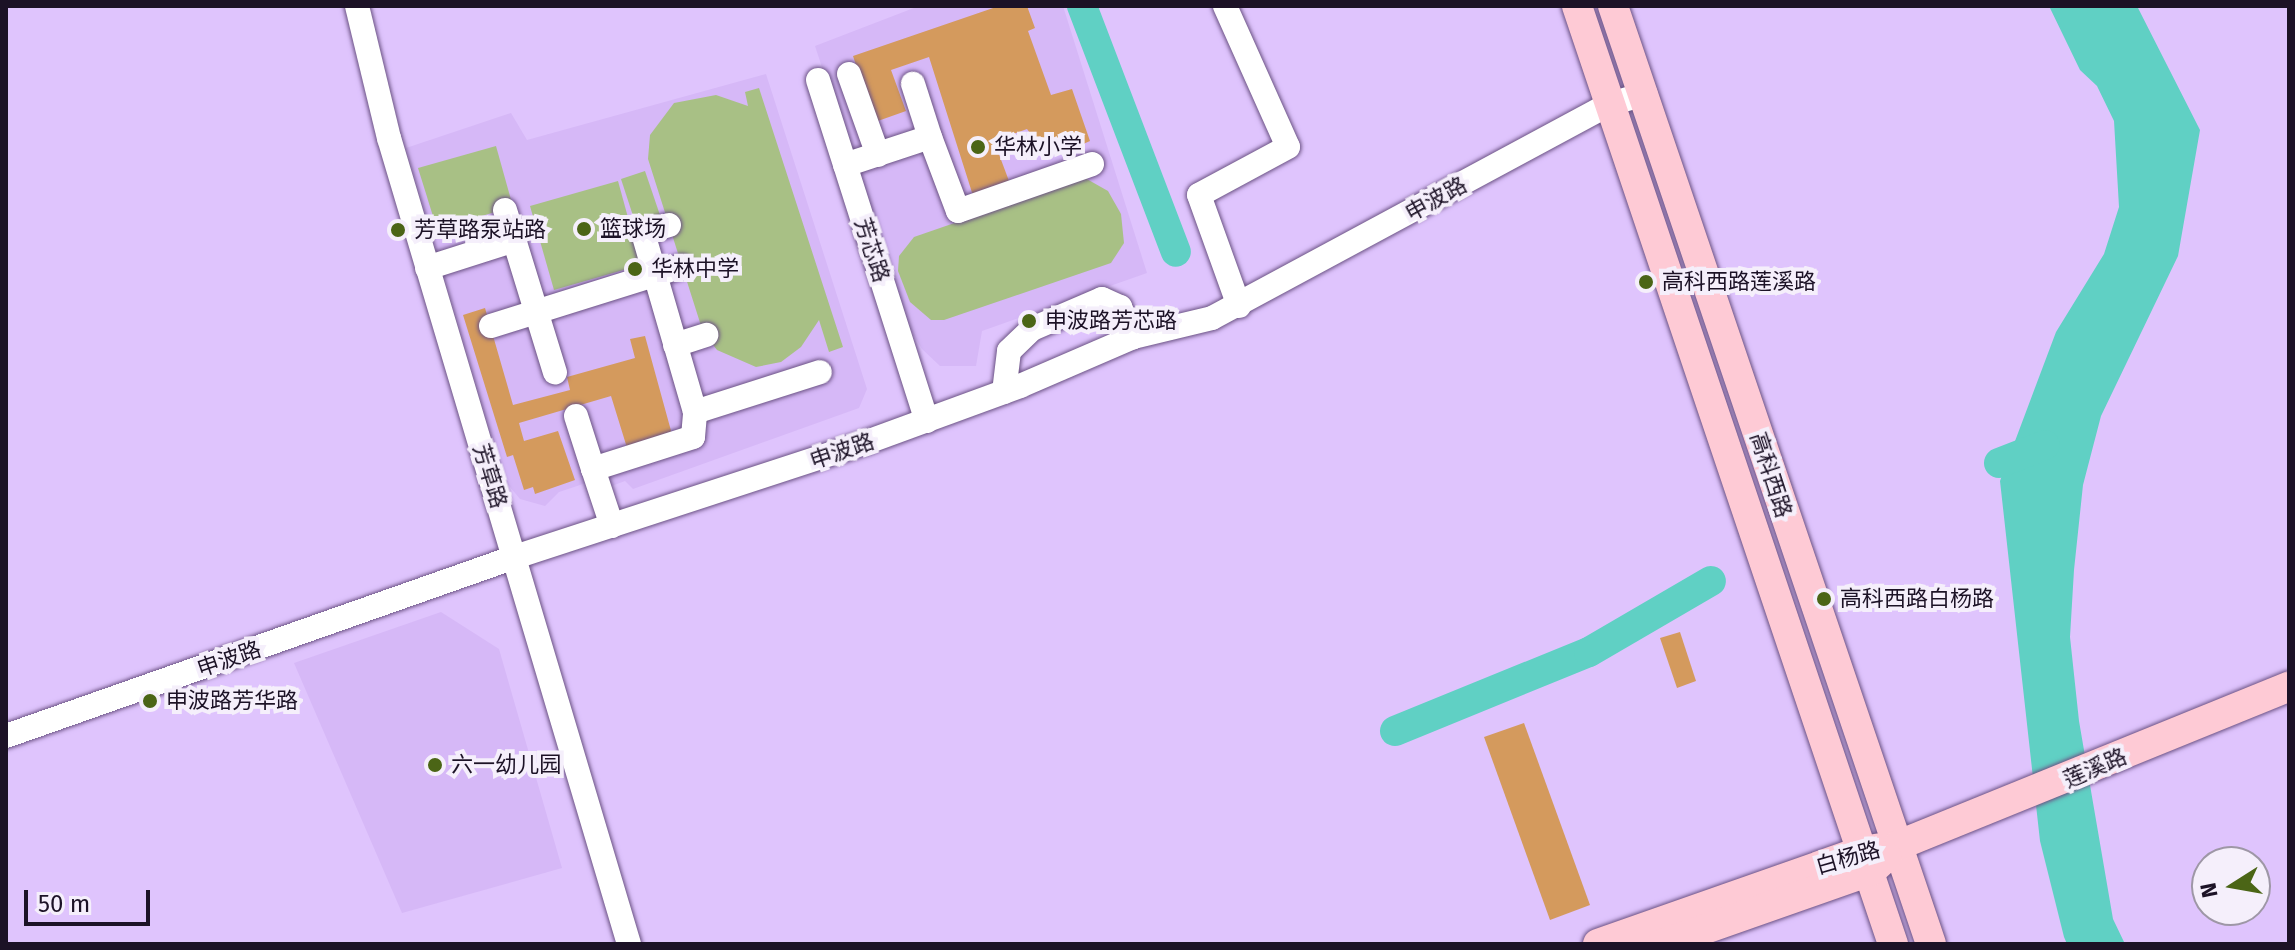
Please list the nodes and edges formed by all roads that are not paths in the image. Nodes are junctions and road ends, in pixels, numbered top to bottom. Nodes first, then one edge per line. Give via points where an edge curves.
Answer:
1 (357, 6) edge
2 (1225, 6) edge
3 (1577, 6) edge
4 (1613, 6) edge
5 (849, 74) dead end
6 (818, 80) dead end
7 (913, 84) dead end
8 (1646, 94) junction
9 (1610, 104) junction
10 (930, 137) junction
11 (878, 155) junction
12 (1092, 164) dead end
13 (845, 165) junction
14 (505, 210) dead end
15 (669, 225) dead end
16 (515, 240) junction
17 (682, 266) dead end
18 (427, 268) junction
19 (655, 275) junction
20 (1239, 306) junction
21 (537, 312) junction
22 (491, 326) dead end
23 (706, 335) dead end
24 (1133, 337) junction
25 (675, 345) junction
26 (820, 372) dead end
27 (555, 373) dead end
28 (1004, 392) junction
29 (695, 412) junction
30 (576, 416) dead end
31 (927, 421) junction
32 (593, 469) junction
33 (612, 526) junction
34 (515, 557) junction
35 (2289, 687) edge
36 (6, 736) edge
37 (1899, 845) junction
38 (1867, 861) junction
39 (629, 944) edge
40 (1598, 944) edge
41 (1662, 944) edge
42 (1893, 944) edge
43 (1931, 944) edge

1 - 18 street, 芳草路
2 - 20 street via 1288,147 1199,195
3 - 9 main road, 高科西路
4 - 8 main road, 高科西路
5 - 11 street
6 - 13 street, 芳芯路
7 - 10 street
8 - 9 street, 申波路
8 - 37 main road, 高科西路 via 1813,604
9 - 20 street, 申波路
9 - 38 main road, 高科西路
10 - 11 street
10 - 12 street via 958,211
11 - 13 street
13 - 31 street, 芳芯路
14 - 16 street
15 - 19 street via 643,233
16 - 18 street
16 - 21 street
17 - 19 street
18 - 34 street, 芳草路
19 - 21 street
19 - 25 street
20 - 24 street, 申波路 via 1183,328
21 - 22 street
21 - 27 street
23 - 25 street
24 - 28 street, 申波路
24 - 28 street via 1120,307 1102,299 1032,329 1009,351
25 - 29 street
26 - 29 street
28 - 31 street, 申波路
29 - 32 street via 693,437
30 - 32 street
31 - 33 street, 申波路
32 - 33 street
33 - 34 street, 申波路
34 - 36 street, 申波路
34 - 39 street, 芳草路
35 - 37 main road, 莲溪路
37 - 38 main road, 白杨路
37 - 43 main road, 高科西路
38 - 40 main road, 白杨路
38 - 41 main road, 白杨路
38 - 42 main road, 高科西路

